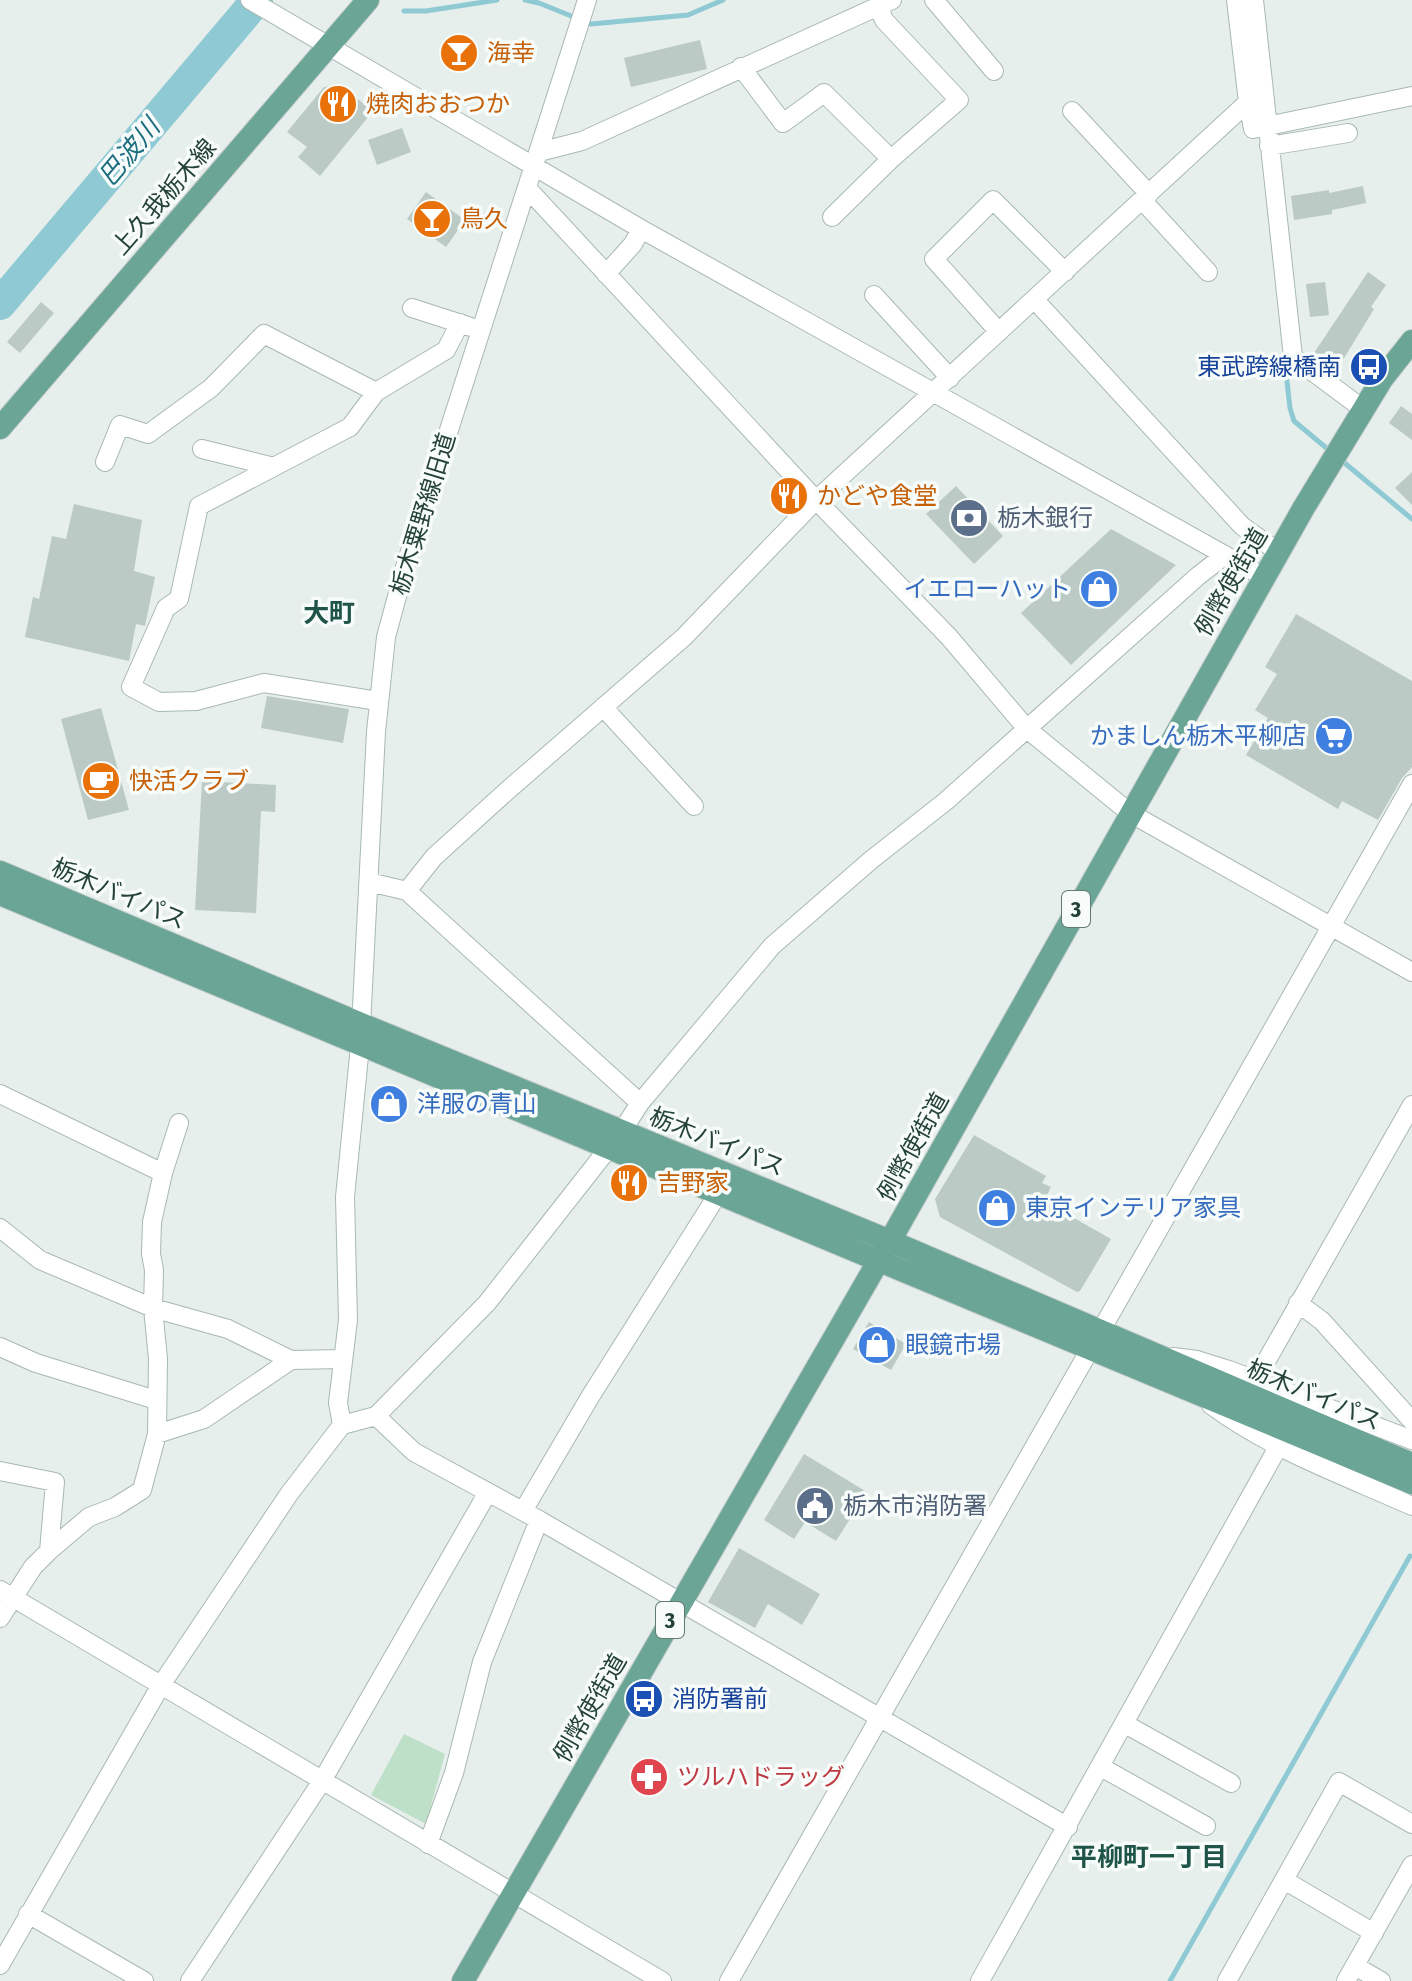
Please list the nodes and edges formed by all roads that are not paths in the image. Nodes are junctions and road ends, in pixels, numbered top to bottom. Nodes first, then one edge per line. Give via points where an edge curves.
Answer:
1 (250, 0) edge
2 (368, 0) edge
3 (934, 0) edge
4 (1236, 0) edge
5 (1254, 0) edge
6 (885, 3) edge
7 (582, 14) edge
8 (329, 46) junction
9 (741, 67) junction
10 (994, 71) dead end
11 (1252, 95) junction
12 (1412, 96) edge
13 (1072, 111) dead end
14 (1267, 127) junction
15 (1348, 133) dead end
16 (1269, 146) junction
17 (536, 159) junction
18 (891, 159) junction
19 (527, 188) junction
20 (1146, 197) junction
21 (832, 217) dead end
22 (641, 229) junction
23 (1065, 272) junction
24 (1208, 272) dead end
25 (606, 274) junction
26 (874, 295) dead end
27 (1035, 300) junction
28 (412, 308) dead end
29 (460, 323) junction
30 (481, 330) junction
31 (999, 332) junction
32 (1412, 341) edge
33 (950, 378) junction
34 (376, 392) junction
35 (935, 392) junction
36 (1363, 409) junction
37 (0, 428) edge
38 (202, 449) dead end
39 (105, 462) dead end
40 (274, 467) junction
41 (816, 500) junction
42 (1278, 552) junction
43 (1225, 555) junction
44 (1264, 577) junction
45 (378, 701) junction
46 (603, 707) junction
47 (1027, 729) junction
48 (1412, 784) edge
49 (694, 806) dead end
50 (1130, 813) junction
51 (0, 872) edge
52 (369, 882) junction
53 (407, 891) junction
54 (0, 894) edge
55 (1332, 926) junction
56 (1412, 972) edge
57 (360, 1035) junction
58 (0, 1094) edge
59 (640, 1103) junction
60 (1412, 1105) edge
61 (179, 1123) dead end
62 (615, 1140) junction
63 (163, 1173) junction
64 (718, 1194) junction
65 (0, 1228) edge
66 (884, 1251) junction
67 (1298, 1303) junction
68 (153, 1308) junction
69 (1094, 1339) junction
70 (0, 1347) edge
71 (343, 1359) junction
72 (291, 1360) junction
73 (1250, 1387) junction
74 (156, 1400) junction
75 (376, 1416) junction
76 (1412, 1421) edge
77 (342, 1425) junction
78 (157, 1434) junction
79 (1283, 1439) junction
80 (1412, 1440) edge
81 (1412, 1464) edge
82 (0, 1471) edge
83 (1412, 1483) edge
84 (488, 1492) junction
85 (1412, 1506) edge
86 (531, 1516) junction
87 (49, 1551) junction
88 (7, 1593) edge
89 (680, 1602) junction
90 (0, 1618) edge
91 (161, 1685) junction
92 (879, 1717) junction
93 (1125, 1724) junction
94 (1101, 1767) junction
95 (322, 1781) junction
96 (1231, 1783) dead end
97 (1412, 1824) edge
98 (1206, 1826) dead end
99 (1068, 1827) junction
100 (428, 1844) junction
101 (1412, 1865) edge
102 (1284, 1880) junction
103 (513, 1895) junction
104 (28, 1914) junction
105 (1374, 1933) junction
106 (0, 1965) edge
107 (1350, 1974) edge
108 (1231, 1980) edge
109 (144, 1981) edge
110 (190, 1981) edge
111 (463, 1981) edge
112 (662, 1981) edge
113 (729, 1981) edge
114 (980, 1981) edge
115 (1381, 1981) edge

1 - 8 street
2 - 8 main road, 上久我栃木線
3 - 10 street
4 - 11 street
5 - 11 street
6 - 9 street
6 - 18 street via 884,20 959,100
7 - 17 street, 栃木粟野線旧道
8 - 17 street
8 - 37 main road, 上久我栃木線
9 - 17 street
9 - 18 street via 783,123 824,93
11 - 14 street via 1253,129
11 - 20 street
12 - 14 street
13 - 20 street
14 - 16 street
15 - 16 street
16 - 36 street via 1293,357
17 - 19 street, 栃木粟野線旧道
17 - 22 street
18 - 21 street
19 - 25 street
19 - 30 street, 栃木粟野線旧道
20 - 23 street
20 - 24 street
22 - 25 street
22 - 35 street
23 - 27 street
23 - 31 street via 993,200 934,259
25 - 41 street
26 - 33 street
27 - 31 street
27 - 42 street via 1242,526
28 - 29 street
29 - 30 street
29 - 34 street via 446,350
30 - 45 street, 栃木粟野線旧道 via 405,567 386,637
31 - 33 street
32 - 36 main road, 例幣使街道 / 3
33 - 35 street
34 - 39 street via 264,334 211,388 148,434 120,425
34 - 40 street via 350,427
35 - 41 street
35 - 43 street
36 - 42 main road, 例幣使街道 / 3
38 - 40 street
40 - 45 street via 199,506 179,599 166,608 131,687 159,702 196,701 264,683
41 - 46 street via 684,637
41 - 47 street via 949,637
42 - 44 main road, 例幣使街道 / 3
43 - 44 street
43 - 47 street
44 - 50 main road, 例幣使街道 / 3
45 - 52 street, 栃木粟野線旧道
46 - 49 street
46 - 53 street via 434,857
47 - 50 street
47 - 59 street via 772,946
48 - 55 street
50 - 55 street
50 - 66 main road, 例幣使街道 / 3
51 - 57 main road, 栃木バイパス
52 - 53 street
52 - 57 street, 栃木粟野線旧道
53 - 59 street
54 - 57 main road, 栃木バイパス
55 - 56 street
55 - 69 street
57 - 62 main road, 栃木バイパス
57 - 71 street, 栃木粟野線旧道 via 345,1197 348,1320
58 - 63 street
59 - 62 street
60 - 67 street
61 - 63 street
62 - 64 main road, 栃木バイパス
62 - 66 main road, 栃木バイパス
62 - 75 street via 487,1303
63 - 68 street via 152,1222
64 - 66 main road, 栃木バイパス
64 - 86 street via 590,1397
65 - 68 street via 40,1260
66 - 69 main road, 栃木バイパス
66 - 89 main road, 例幣使街道 / 3
67 - 73 street
67 - 76 street via 1329,1328
68 - 72 street via 228,1329
68 - 74 street
69 - 73 main road, 栃木バイパス
69 - 79 main road, 栃木バイパス
69 - 92 street
70 - 74 street
71 - 72 street
71 - 77 street, 栃木粟野線旧道 via 338,1403
72 - 78 street via 204,1419
73 - 80 street
73 - 81 main road, 栃木バイパス
74 - 78 street
75 - 77 street
75 - 84 street via 414,1452
77 - 91 street via 237,1568
78 - 87 street via 142,1490 89,1517
79 - 83 main road, 栃木バイパス
79 - 85 street
79 - 93 street
82 - 87 street via 55,1482
84 - 86 street
84 - 95 street
86 - 89 street
86 - 100 street
87 - 88 street
88 - 90 street
88 - 91 street
89 - 92 street
89 - 103 main road, 例幣使街道 / 3
91 - 95 street
91 - 104 street
92 - 99 street
92 - 113 street
93 - 94 street
93 - 96 street
94 - 98 street
94 - 99 street
95 - 100 street
95 - 110 street
97 - 102 street via 1339,1782
99 - 114 street
100 - 103 street
101 - 105 street
102 - 105 street
102 - 108 street
103 - 111 main road, 例幣使街道 / 3
103 - 112 street
104 - 106 street
104 - 109 street
105 - 107 street
107 - 115 street

